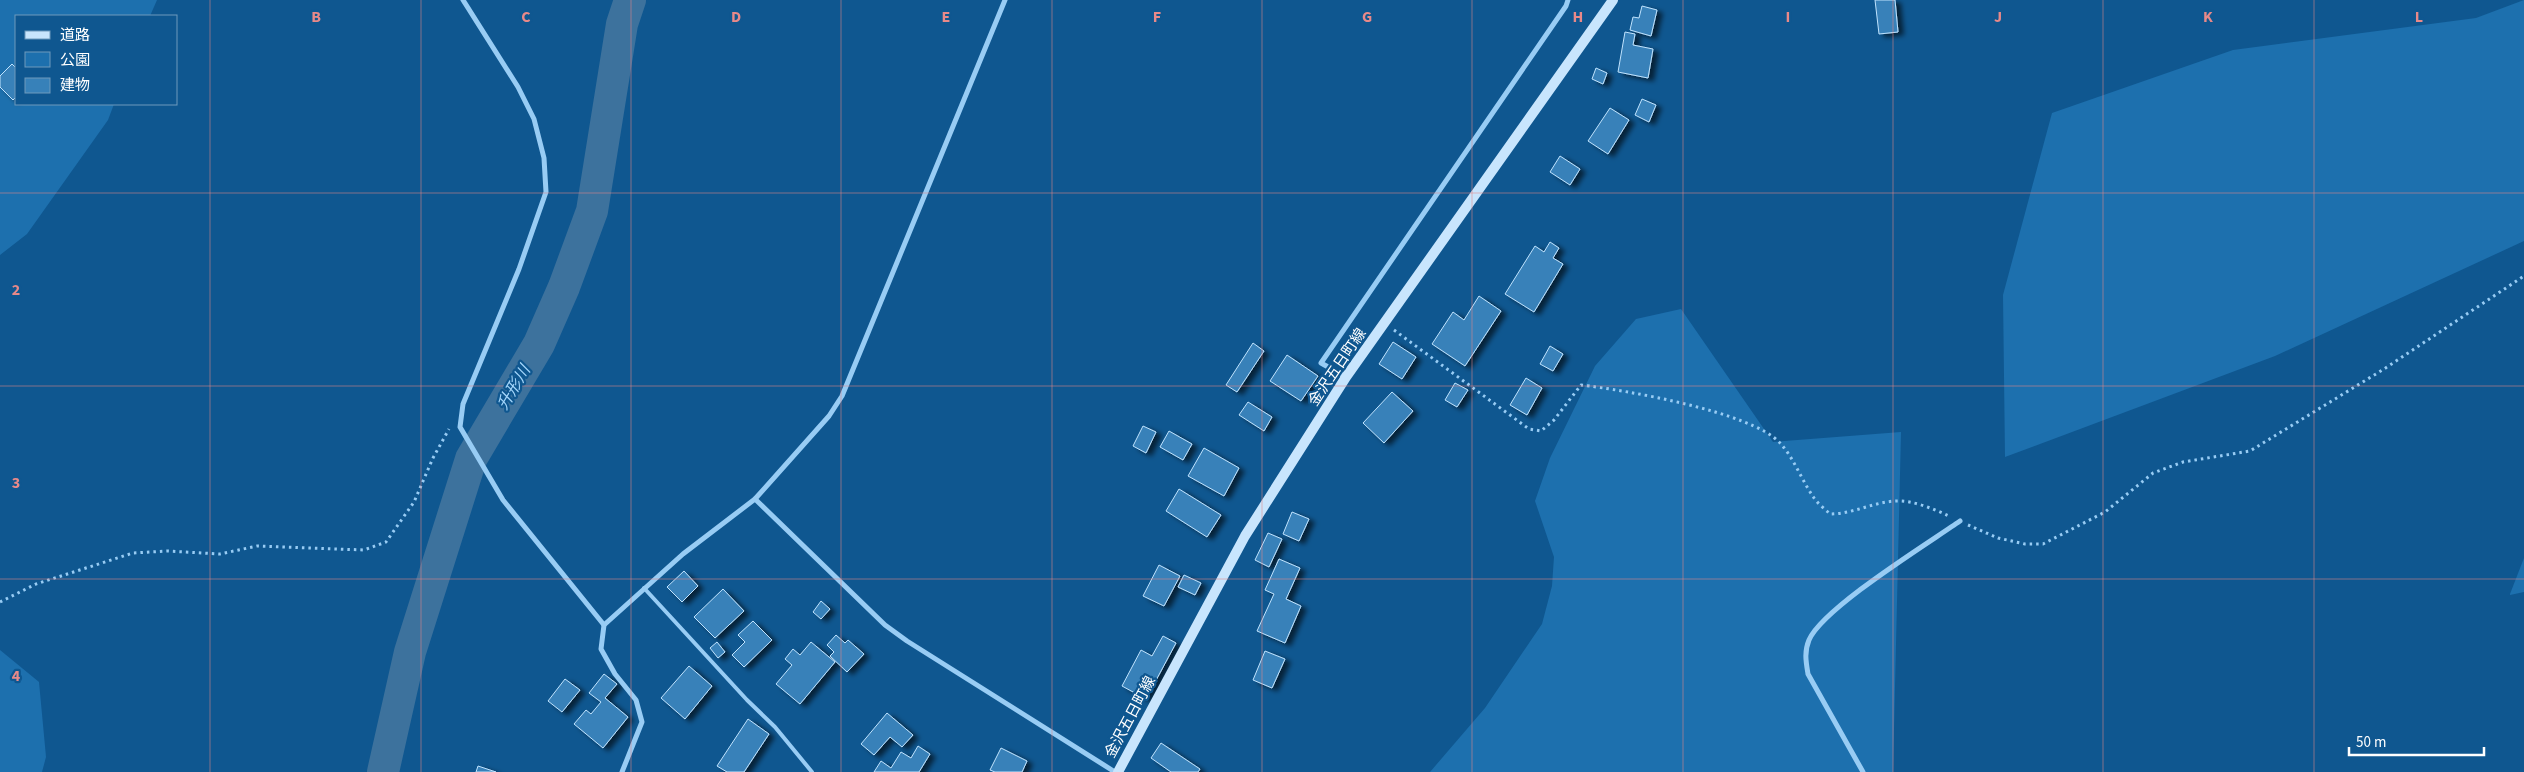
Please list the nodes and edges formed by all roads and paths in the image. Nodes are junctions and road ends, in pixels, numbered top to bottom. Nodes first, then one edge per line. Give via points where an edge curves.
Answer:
1 (463, 0) edge
2 (1005, 0) edge
3 (1568, 0) edge
4 (1613, 0) edge
5 (2524, 276) edge
6 (1386, 323) junction
7 (1346, 377) junction
8 (450, 427) dead end
9 (755, 499) junction
10 (1960, 521) junction
11 (644, 588) junction
12 (0, 602) edge
13 (604, 625) junction
14 (622, 772) edge
15 (812, 772) edge
16 (1116, 772) edge
17 (1863, 772) edge

1 - 13 street via 518,87 534,119 544,158 546,192 519,269 463,404 460,427 503,500
2 - 9 street via 842,396 829,416
3 - 7 street via 1321,363
4 - 6 main road, 金沢五日町線
5 - 10 path via 2384,369 2250,451 2183,462 2153,473 2105,512 2043,544 1998,538
6 - 7 main road, 金沢五日町線
6 - 10 path via 1529,429 1541,431 1554,420 1581,385 1650,396 1738,419 1766,432 1780,443 1815,500 1830,514 1846,514 1896,501 1918,505
7 - 16 main road, 金沢五日町線 via 1245,536
8 - 12 path via 432,458 414,502 386,542 364,550 257,546 220,554 168,551 133,554 36,584
9 - 11 street
9 - 16 street via 885,625
10 - 17 street via 1845,602 1824,619 1810,639 1805,658 1808,674
11 - 13 street
11 - 15 lane via 775,727
13 - 14 street via 601,649 615,674 636,700 642,722

